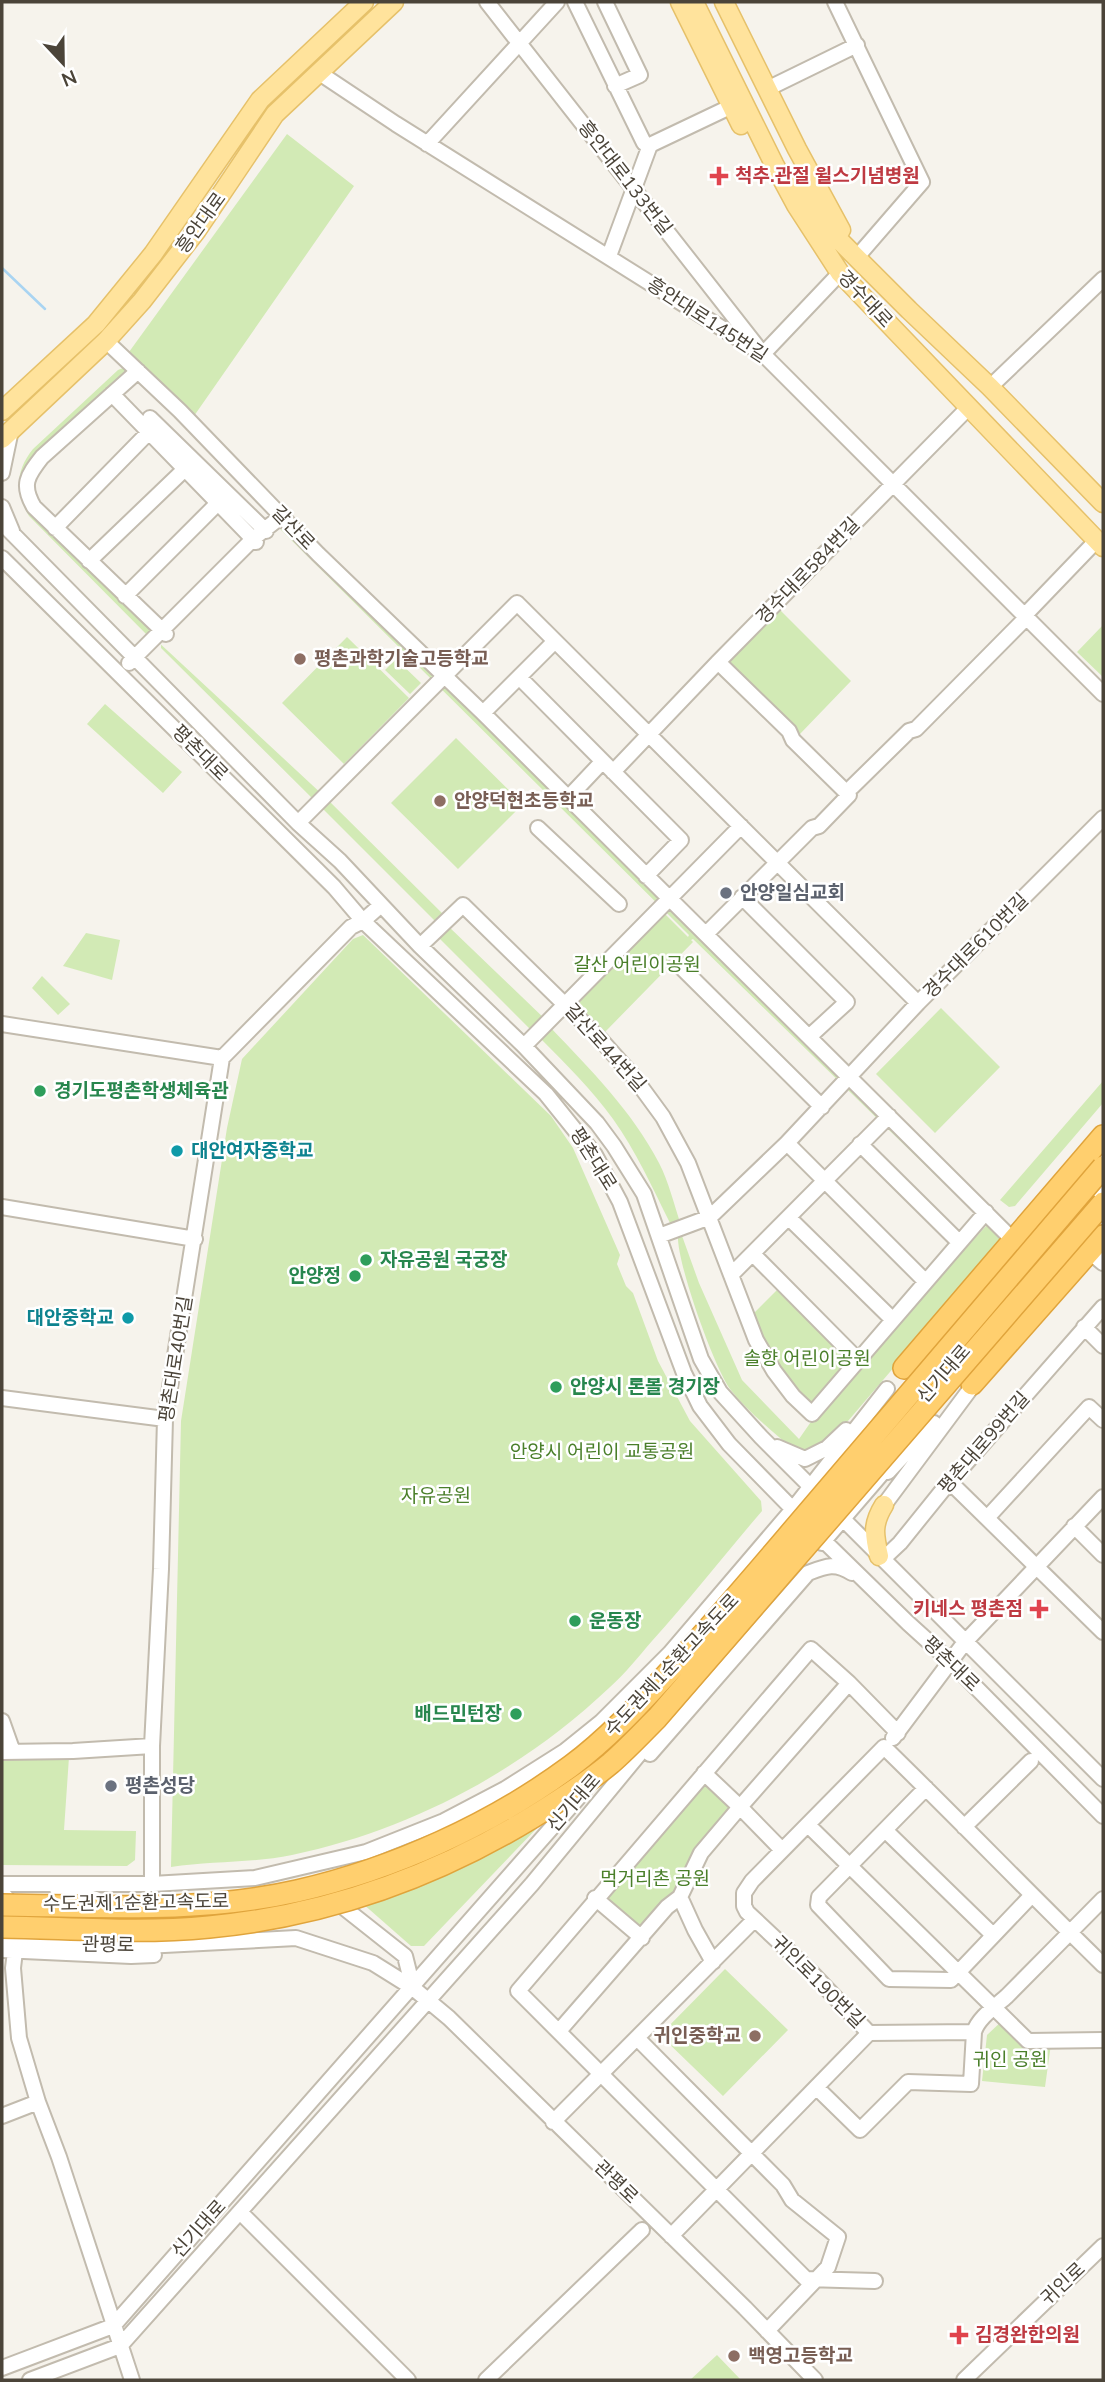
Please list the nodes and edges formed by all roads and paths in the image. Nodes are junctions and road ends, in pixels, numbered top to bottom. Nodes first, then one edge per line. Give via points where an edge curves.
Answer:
1 (364, 2) edge
2 (394, 2) edge
3 (487, 2) edge
4 (557, 2) edge
5 (575, 2) edge
6 (606, 2) edge
7 (680, 2) edge
8 (694, 2) edge
9 (707, 2) edge
10 (724, 2) edge
11 (835, 2) edge
12 (519, 42) junction
13 (857, 45) junction
14 (318, 72) junction
15 (615, 86) junction
16 (767, 89) junction
17 (732, 106) junction
18 (427, 144) junction
19 (650, 145) junction
20 (635, 190) junction
21 (609, 256) junction
22 (857, 257) junction
23 (840, 273) junction
24 (1103, 279) edge
25 (106, 341) junction
26 (764, 354) junction
27 (138, 371) junction
28 (990, 387) junction
29 (115, 391) junction
30 (968, 408) junction
31 (2, 411) edge
32 (150, 431) junction
33 (6, 435) edge
34 (186, 468) junction
35 (2, 473) edge
36 (893, 483) junction
37 (219, 502) junction
38 (1103, 503) edge
39 (2, 507) edge
40 (2, 523) edge
41 (55, 528) junction
42 (267, 530) junction
43 (14, 536) junction
44 (1100, 544) edge
45 (2, 558) edge
46 (89, 561) junction
47 (125, 596) junction
48 (1023, 619) junction
49 (164, 633) junction
50 (555, 641) junction
51 (135, 658) junction
52 (718, 662) junction
53 (119, 674) junction
54 (519, 677) junction
55 (442, 678) junction
56 (1103, 694) edge
57 (483, 713) junction
58 (648, 735) junction
59 (602, 762) junction
60 (613, 772) junction
61 (851, 791) junction
62 (568, 798) junction
63 (1103, 818) edge
64 (298, 823) junction
65 (741, 826) junction
66 (538, 828) dead end
67 (778, 863) junction
68 (646, 876) junction
69 (742, 897) junction
70 (669, 898) junction
71 (619, 904) dead end
72 (381, 905) junction
73 (363, 921) junction
74 (706, 934) junction
75 (420, 946) junction
76 (677, 963) dead end
77 (565, 1003) junction
78 (918, 1003) junction
79 (2, 1024) edge
80 (810, 1036) junction
81 (524, 1046) junction
82 (222, 1058) junction
83 (848, 1079) junction
84 (822, 1107) junction
85 (887, 1117) junction
86 (1103, 1123) edge
87 (1103, 1136) edge
88 (787, 1143) junction
89 (860, 1144) junction
90 (1103, 1167) edge
91 (824, 1180) junction
92 (1103, 1183) edge
93 (1103, 1203) edge
94 (2, 1207) edge
95 (984, 1213) junction
96 (1103, 1213) edge
97 (710, 1217) junction
98 (789, 1218) junction
99 (659, 1236) junction
100 (1103, 1236) edge
101 (195, 1239) junction
102 (959, 1242) junction
103 (1006, 1246) junction
104 (753, 1254) junction
105 (1101, 1257) edge
106 (731, 1275) junction
107 (925, 1281) junction
108 (1103, 1307) edge
109 (892, 1319) junction
110 (1084, 1327) junction
111 (1103, 1346) edge
112 (858, 1360) junction
113 (904, 1368) joint
114 (972, 1384) junction
115 (887, 1389) junction
116 (2, 1398) edge
117 (165, 1419) junction
118 (1103, 1420) edge
119 (761, 1437) junction
120 (950, 1482) junction
121 (811, 1487) junction
122 (1103, 1497) edge
123 (860, 1500) junction
124 (884, 1505) joint
125 (831, 1507) junction
126 (793, 1509) junction
127 (987, 1518) junction
128 (844, 1519) junction
129 (1074, 1526) junction
130 (812, 1529) junction
131 (824, 1541) junction
132 (754, 1555) junction
133 (1103, 1555) edge
134 (881, 1557) junction
135 (1035, 1567) junction
136 (864, 1580) junction
137 (741, 1610) junction
138 (1103, 1632) edge
139 (965, 1642) junction
140 (719, 1647) junction
141 (950, 1661) junction
142 (849, 1683) junction
143 (693, 1708) junction
144 (1042, 1718) junction
145 (2, 1721) edge
146 (898, 1733) junction
147 (1023, 1736) junction
148 (152, 1746) junction
149 (884, 1747) junction
150 (7, 1752) edge
151 (1031, 1761) dead end
152 (704, 1773) junction
153 (1103, 1779) edge
154 (926, 1788) junction
155 (740, 1807) junction
156 (1103, 1816) edge
157 (808, 1825) junction
158 (964, 1827) junction
159 (885, 1830) junction
160 (782, 1850) junction
161 (849, 1867) junction
162 (255, 1878) junction
163 (37, 1884) junction
164 (152, 1884) junction
165 (531, 1884) junction
166 (317, 1887) junction
167 (3, 1894) edge
168 (1032, 1895) junction
169 (680, 1897) junction
170 (595, 1898) junction
171 (96, 1899) junction
172 (1103, 1899) edge
173 (754, 1920) junction
174 (1070, 1932) junction
175 (992, 1934) junction
176 (296, 1938) junction
177 (642, 1938) junction
178 (6, 1942) edge
179 (713, 1962) junction
180 (1103, 1965) edge
181 (957, 1972) junction
182 (413, 1988) junction
183 (428, 2000) junction
184 (994, 2008) junction
185 (559, 2031) junction
186 (974, 2032) junction
187 (869, 2033) junction
188 (637, 2038) junction
189 (1103, 2040) edge
190 (601, 2074) junction
191 (817, 2088) junction
192 (38, 2102) junction
193 (2, 2116) edge
194 (554, 2122) junction
195 (752, 2153) junction
196 (718, 2189) junction
197 (240, 2213) junction
198 (642, 2230) dead end
199 (671, 2235) junction
200 (1103, 2246) edge
201 (819, 2278) junction
202 (875, 2281) dead end
203 (113, 2326) junction
204 (767, 2331) junction
205 (120, 2346) junction
206 (2, 2368) edge
207 (30, 2380) edge
208 (132, 2380) edge
209 (408, 2380) edge
210 (486, 2380) edge
211 (815, 2380) edge
212 (964, 2380) edge

1 - 31 main road, 흥안대로 via 260,100 153,254 96,324
2 - 14 main road, 흥안대로
3 - 12 street, 흥안대로133번길
4 - 12 street
5 - 15 street
6 - 15 street via 640,75
7 - 17 main road
8 - 23 main road, 경수대로 via 796,205
9 - 22 main road, 경수대로 via 802,192 824,225
10 - 16 main road
11 - 13 street
12 - 18 street
12 - 20 street, 흥안대로133번길
13 - 16 street
13 - 22 street, 경수대로 via 922,182
14 - 18 street, 흥안대로145번길
14 - 25 main road, 흥안대로 via 275,114 197,230
15 - 19 street via 644,143
16 - 22 main road
17 - 19 street
17 - 23 main road via 786,209
18 - 21 street, 흥안대로145번길
19 - 20 street
20 - 21 street
20 - 26 street, 흥안대로133번길
21 - 26 street, 흥안대로145번길
22 - 28 main road, 경수대로
23 - 26 street
23 - 30 main road, 경수대로
24 - 28 street
25 - 27 street, 갈산로
25 - 33 main road, 흥안대로
26 - 36 street, 흥안대로145번길
27 - 29 street
27 - 42 street, 갈산로
28 - 38 main road, 경수대로
29 - 32 street
29 - 41 street via 29,473 28,496
29 - 42 street
30 - 36 street, 경수대로584번길
30 - 44 main road, 경수대로
32 - 34 street
32 - 41 street
33 - 35 street
34 - 37 street
34 - 46 street
36 - 48 street, 흥안대로145번길
36 - 52 street, 경수대로584번길
37 - 42 street
37 - 47 street
39 - 43 street
40 - 43 street, 평촌대로
41 - 46 street
42 - 49 street
42 - 55 street, 갈산로 via 318,554
43 - 51 street, 평촌대로
44 - 48 street
45 - 53 street, 평촌대로
46 - 47 street
47 - 49 street
48 - 56 street, 흥안대로145번길
48 - 61 street
49 - 51 street
50 - 54 street
50 - 55 street via 517,603
50 - 58 street
51 - 53 street
51 - 64 street, 평촌대로
52 - 58 street, 경수대로584번길
52 - 61 street via 793,740
53 - 73 street, 평촌대로
54 - 57 street
54 - 59 street
55 - 57 street, 갈산로
55 - 64 street
55 - 83 street
57 - 62 street, 갈산로
58 - 60 street, 경수대로584번길
58 - 65 street
59 - 60 street
59 - 62 street
60 - 68 street via 681,840
61 - 67 street
62 - 68 street, 갈산로
63 - 78 street, 경수대로610번길
64 - 72 street, 평촌대로
65 - 67 street
65 - 70 street
66 - 71 street
67 - 69 street
67 - 78 street
68 - 70 street, 갈산로
69 - 74 street
69 - 80 street via 847,1002
70 - 74 street, 갈산로
70 - 77 street
72 - 73 street
72 - 75 street, 평촌대로
73 - 82 street via 351,927
73 - 126 street, 평촌대로 via 546,1094 596,1155 620,1202 673,1347 700,1406 729,1444
74 - 80 street, 갈산로
75 - 77 street, 갈산로44번길 via 463,905
75 - 81 street, 평촌대로
76 - 84 street
77 - 81 street
77 - 97 street, 갈산로44번길 via 634,1076 663,1117
78 - 83 street, 경수대로610번길
79 - 82 street
80 - 83 street, 갈산로
81 - 99 street, 평촌대로 via 614,1146 643,1194
82 - 101 street, 평촌대로40번길
83 - 84 street, 경수대로610번길
83 - 85 street, 갈산로
84 - 88 street, 경수대로610번길
85 - 89 street
85 - 95 street, 갈산로
86 - 103 street
87 - 103 highway
88 - 91 street
88 - 97 street, 경수대로610번길
89 - 91 street
89 - 102 street
90 - 167 highway, 수도권제1순환고속도로, bridge via 703,1635 631,1714 572,1766 442,1842 298,1891 243,1901 147,1907
91 - 98 street
91 - 107 street
92 - 125 street, 신기대로
93 - 178 highway, 수도권제1순환고속도로, bridge via 657,1718 610,1763 558,1802 448,1864 322,1908 208,1927
94 - 101 street
95 - 102 street
95 - 103 street, 갈산로
96 - 123 street, 신기대로
97 - 99 street
97 - 106 street, 갈산로44번길
98 - 104 street
98 - 109 street
99 - 119 street, 평촌대로 via 701,1359 720,1392
100 - 114 highway
101 - 117 street, 평촌대로40번길
102 - 107 street
103 - 113 highway
104 - 106 street
104 - 112 street
105 - 114 street
106 - 112 street, 갈산로44번길 via 765,1356 812,1414
107 - 109 street
108 - 110 street, 평촌대로99번길
109 - 112 street
110 - 111 street
110 - 120 street, 평촌대로99번길
113 - 115 street
114 - 123 street
114 - 124 street
115 - 119 street via 827,1448 805,1459
115 - 121 street
116 - 117 street
117 - 148 street, 평촌대로40번길
118 - 127 street via 1089,1407
119 - 121 street, 평촌대로
120 - 127 street
120 - 134 street, 평촌대로99번길 via 900,1543
121 - 125 street, 평촌대로
121 - 126 street
122 - 129 street, 귀인로190번길
123 - 128 street, 신기대로
124 - 134 main road via 875,1519
125 - 128 street, 평촌대로
125 - 130 street, 신기대로
126 - 130 street, 평촌대로
126 - 132 street
127 - 135 street
128 - 131 street, 신기대로
128 - 134 street, 평촌대로
129 - 133 street
129 - 135 street, 귀인로190번길
130 - 131 street, 평촌대로
130 - 137 street, 신기대로
131 - 136 street, 평촌대로
131 - 140 street, 신기대로
132 - 137 street
132 - 162 street via 642,1683 555,1757 456,1814 366,1852
134 - 139 street, 평촌대로
135 - 138 street
135 - 139 street, 귀인로190번길
136 - 141 street, 평촌대로
136 - 143 street via 842,1566 808,1573
137 - 140 street, 신기대로
139 - 141 street, 귀인로190번길
139 - 144 street, 평촌대로
140 - 143 street
140 - 165 street, 신기대로
140 - 166 street via 575,1759 514,1799 449,1834
140 - 182 street, 신기대로
141 - 146 street, 귀인로190번길
141 - 147 street, 평촌대로
142 - 146 street
142 - 152 street via 811,1649
142 - 155 street
143 - 165 street
144 - 147 street
144 - 153 street, 평촌대로
145 - 150 street
146 - 149 street, 귀인로190번길
147 - 156 street, 평촌대로
148 - 150 street
148 - 164 street, 평촌대로40번길
149 - 154 street
149 - 157 street, 귀인로190번길
151 - 158 street
152 - 155 street
152 - 170 street
154 - 158 street
154 - 159 street
155 - 160 street
155 - 169 street via 701,1853
157 - 160 street, 귀인로190번길
157 - 161 street
158 - 168 street
159 - 161 street
159 - 175 street
160 - 173 street, 귀인로190번길 via 744,1893 744,1906
161 - 181 street
161 - 181 street via 819,1897 818,1905 889,1979 951,1980
162 - 164 street
162 - 166 street
163 - 164 street
163 - 167 street
163 - 171 street
165 - 183 street, 신기대로
166 - 171 street via 169,1899
166 - 182 street via 405,1956
167 - 171 street
167 - 178 street
168 - 174 street
168 - 175 street
169 - 177 street
169 - 179 street
170 - 177 street
170 - 185 street via 518,1991
172 - 174 street
173 - 179 street
173 - 187 street, 귀인로190번길
174 - 180 street
174 - 184 street
175 - 181 street
176 - 178 street, 관평로 via 145,1946
176 - 178 street via 131,1956
176 - 182 street, 관평로 via 373,1963
177 - 185 street
178 - 192 street via 19,2038
179 - 188 street
181 - 184 street
182 - 183 street, 관평로
182 - 203 street, 신기대로
183 - 194 street, 관평로
183 - 197 street, 신기대로
184 - 186 street
184 - 189 street via 1028,2041
185 - 190 street
186 - 187 street, 귀인로190번길
186 - 191 street via 971,2084 908,2082 860,2130
187 - 191 street
188 - 190 street
188 - 195 street
190 - 194 street
190 - 196 street
191 - 195 street
192 - 193 street
192 - 203 street
194 - 199 street, 관평로
195 - 196 street
195 - 201 street via 792,2200 838,2236 828,2267
196 - 199 street
196 - 201 street via 806,2278
197 - 205 street, 신기대로
197 - 209 street
198 - 210 street
199 - 204 street, 관평로
200 - 212 street, 귀인로
201 - 202 street
201 - 204 street
203 - 205 street
203 - 206 street, 신기대로
204 - 211 street, 관평로
205 - 207 street, 신기대로
205 - 208 street

